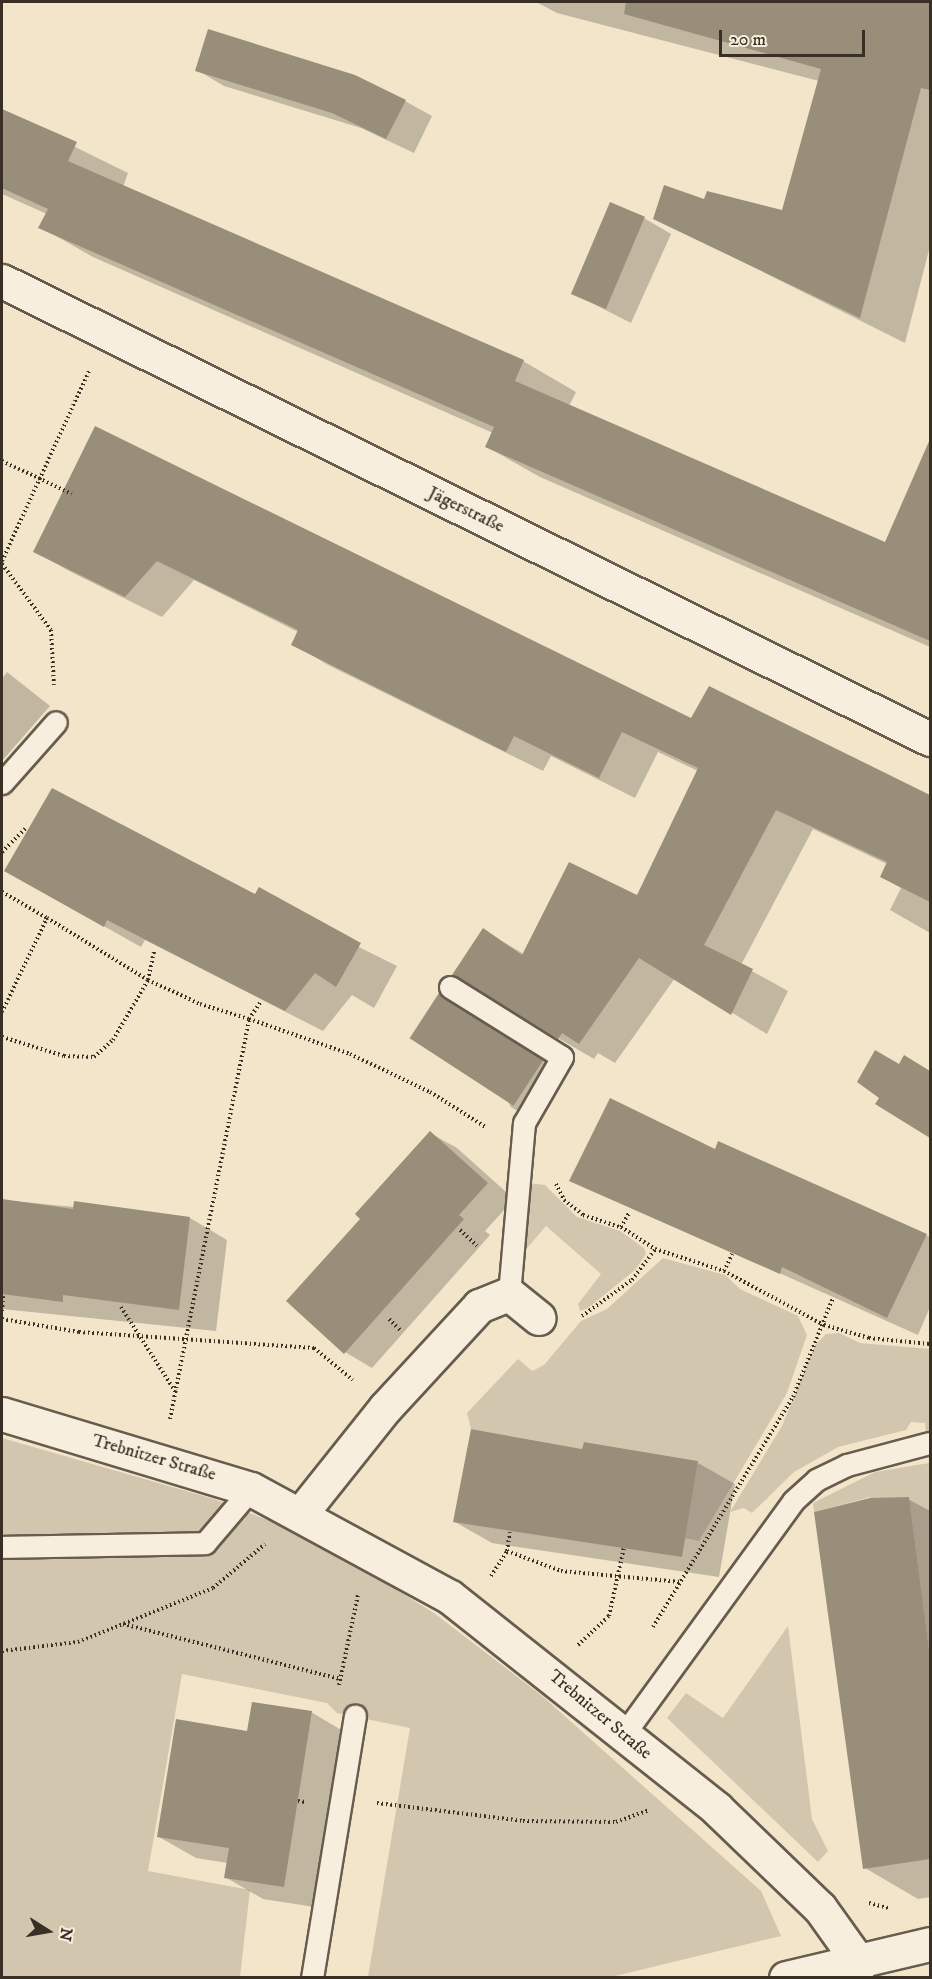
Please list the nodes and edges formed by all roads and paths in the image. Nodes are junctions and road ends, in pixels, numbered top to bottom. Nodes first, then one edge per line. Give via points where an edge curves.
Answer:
1 (2, 281) edge
2 (106, 333) junction
3 (2, 461) edge
4 (40, 478) junction
5 (72, 494) dead end
6 (2, 563) edge
7 (56, 722) joint
8 (930, 739) edge
9 (2, 783) edge
10 (26, 828) dead end
11 (2, 852) edge
12 (2, 892) edge
13 (46, 918) junction
14 (154, 951) dead end
15 (148, 980) junction
16 (450, 987) dead end
17 (261, 1001) dead end
18 (2, 1012) edge
19 (249, 1019) junction
20 (2, 1037) edge
21 (521, 1156) junction
22 (519, 1179) junction
23 (628, 1213) dead end
24 (621, 1227) junction
25 (655, 1250) junction
26 (732, 1254) dead end
27 (724, 1270) junction
28 (509, 1294) junction
29 (3, 1296) edge
30 (833, 1298) dead end
31 (121, 1307) dead end
32 (2, 1311) edge
33 (539, 1318) joint
34 (2, 1319) edge
35 (824, 1325) junction
36 (137, 1335) junction
37 (187, 1338) junction
38 (930, 1344) edge
39 (175, 1392) junction
40 (386, 1408) junction
41 (2, 1414) edge
42 (169, 1426) dead end
43 (929, 1443) edge
44 (251, 1489) junction
45 (302, 1512) junction
46 (510, 1532) dead end
47 (2, 1547) edge
48 (624, 1547) dead end
49 (507, 1551) junction
50 (620, 1573) junction
51 (680, 1582) junction
52 (485, 1584) dead end
53 (122, 1624) junction
54 (646, 1639) dead end
55 (575, 1648) dead end
56 (2, 1651) edge
57 (340, 1679) dead end
58 (355, 1716) dead end
59 (624, 1734) junction
60 (684, 1785) junction
61 (340, 1805) junction
62 (930, 1944) edge
63 (860, 1964) junction
64 (312, 1977) edge
65 (786, 1977) edge

1 - 2 street, Jägerstraße
2 - 4 path
2 - 8 street, Jägerstraße
3 - 4 path
4 - 5 path
4 - 6 path
6 - 7 path via 51,630
7 - 9 lane
10 - 11 path
12 - 13 path
13 - 15 path
13 - 18 path
14 - 15 path
15 - 19 path
15 - 20 path via 113,1040 94,1057 64,1056
16 - 21 lane via 562,1057 524,1123
17 - 19 path
19 - 21 path via 350,1054 430,1092
19 - 37 path
21 - 22 lane
22 - 24 path via 557,1184 564,1200 583,1215
22 - 28 lane
23 - 24 path
24 - 25 path
25 - 27 path
25 - 33 path via 632,1280 595,1311
26 - 27 path
27 - 35 path
28 - 33 street
28 - 40 street via 479,1306
29 - 32 path
30 - 35 path
31 - 36 path
34 - 36 path
35 - 38 path via 869,1338
35 - 51 path via 793,1397
36 - 37 path
36 - 39 path
37 - 39 path
37 - 40 path via 314,1348
39 - 42 path
40 - 45 street
41 - 44 street, Trebnitzer Straße
43 - 59 lane via 847,1465 816,1480 793,1501
44 - 45 street, Trebnitzer Straße
44 - 47 lane via 205,1543
45 - 53 path via 213,1588
45 - 59 street, Trebnitzer Straße via 450,1596
46 - 49 path
48 - 50 path
49 - 50 path via 561,1571
49 - 52 path
50 - 51 path
50 - 55 path via 609,1616
51 - 54 path
53 - 56 path via 78,1642
53 - 57 path
58 - 61 lane
59 - 60 street, Trebnitzer Straße
60 - 61 path via 652,1808 616,1822 523,1821 368,1801
60 - 63 street, Trebnitzer Straße via 716,1808 820,1908
61 - 64 lane
62 - 63 street
63 - 65 street

